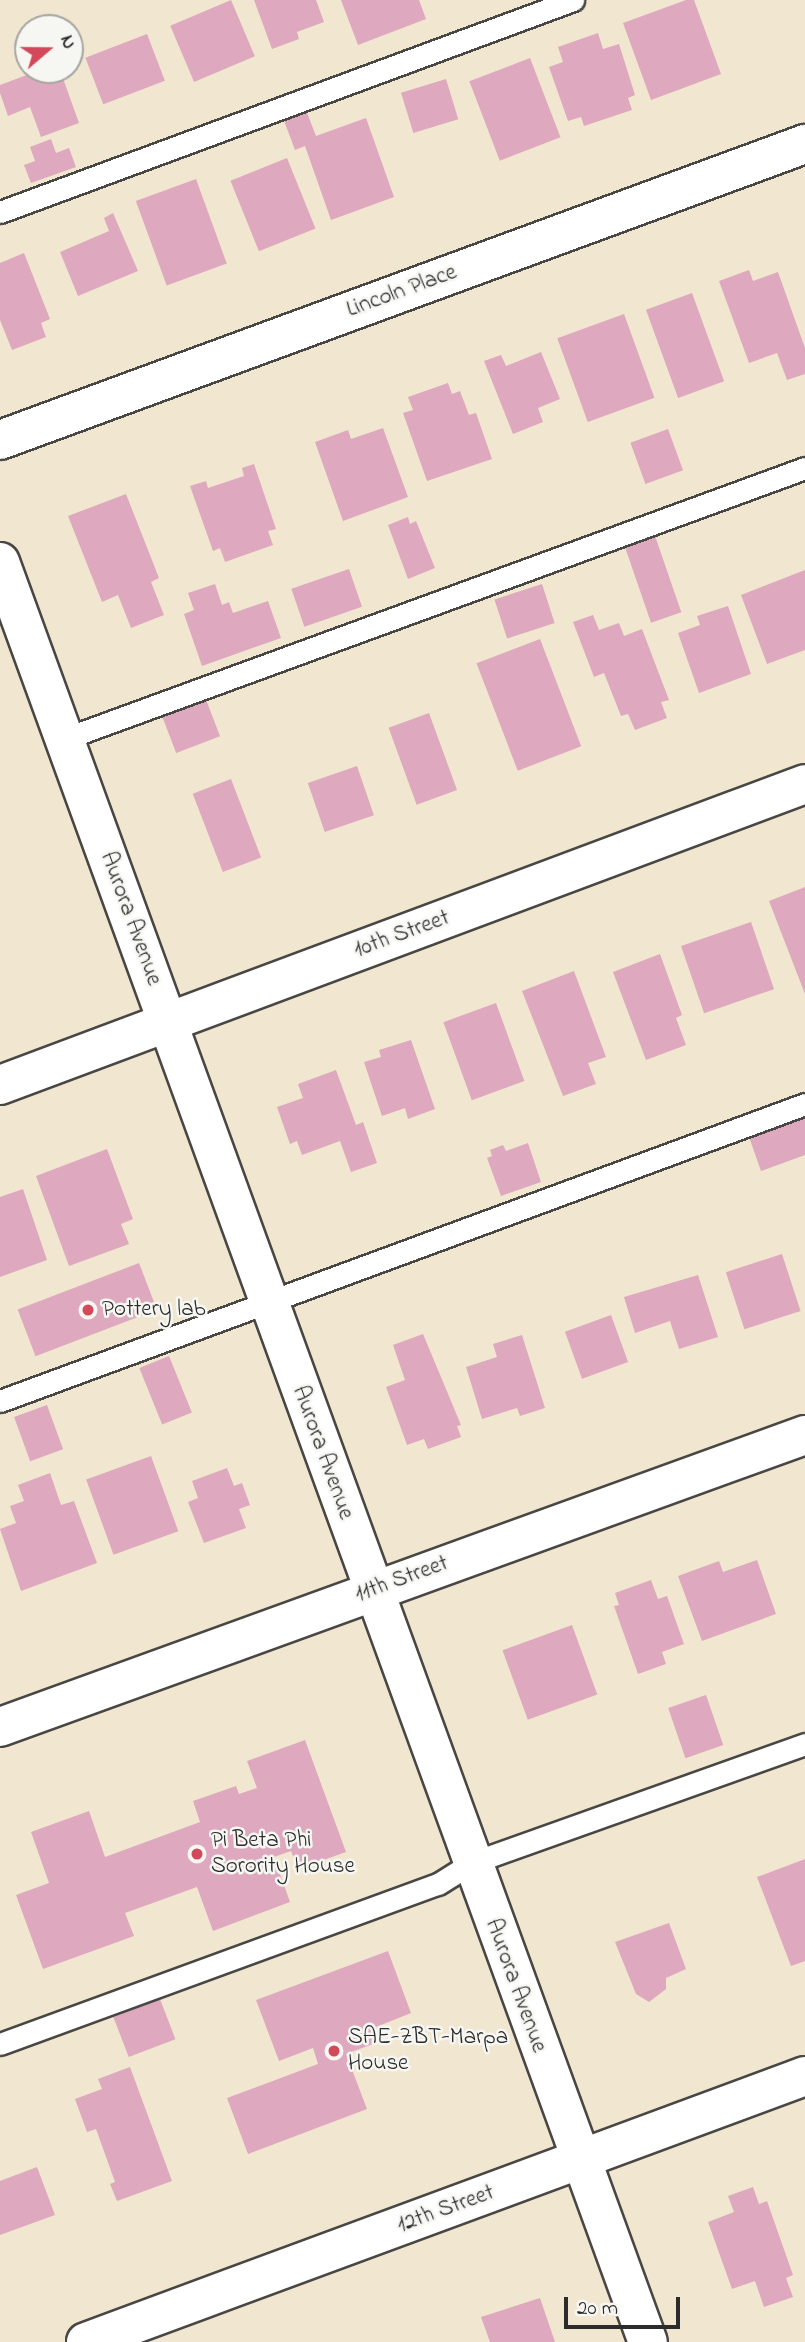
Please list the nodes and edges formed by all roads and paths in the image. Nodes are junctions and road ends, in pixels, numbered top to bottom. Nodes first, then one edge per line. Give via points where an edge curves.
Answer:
1 (573, 0) edge
2 (805, 144) edge
3 (0, 212) edge
4 (0, 440) edge
5 (805, 468) edge
6 (0, 562) edge
7 (64, 738) junction
8 (805, 784) edge
9 (168, 1022) junction
10 (0, 1085) edge
11 (805, 1104) edge
12 (268, 1303) junction
13 (0, 1401) edge
14 (805, 1436) edge
15 (372, 1591) junction
16 (0, 1727) edge
17 (805, 1744) edge
18 (471, 1863) junction
19 (0, 2044) edge
20 (805, 2076) edge
21 (578, 2161) junction
22 (86, 2342) edge
23 (648, 2342) edge

1 - 3 lane
2 - 4 street, Lincoln Place
5 - 7 lane
6 - 7 street, Aurora Avenue
7 - 9 street, Aurora Avenue
8 - 9 street, 10th Street
9 - 10 street, 10th Street
9 - 12 street, Aurora Avenue
11 - 12 lane
12 - 13 lane
12 - 15 street, Aurora Avenue
14 - 15 street, 11th Street
15 - 16 street, 11th Street
15 - 18 street, Aurora Avenue
17 - 18 lane
18 - 19 lane via 438,1884
18 - 21 street, Aurora Avenue
20 - 21 street, 12th Street
21 - 22 street, 12th Street
21 - 23 street, Aurora Avenue

